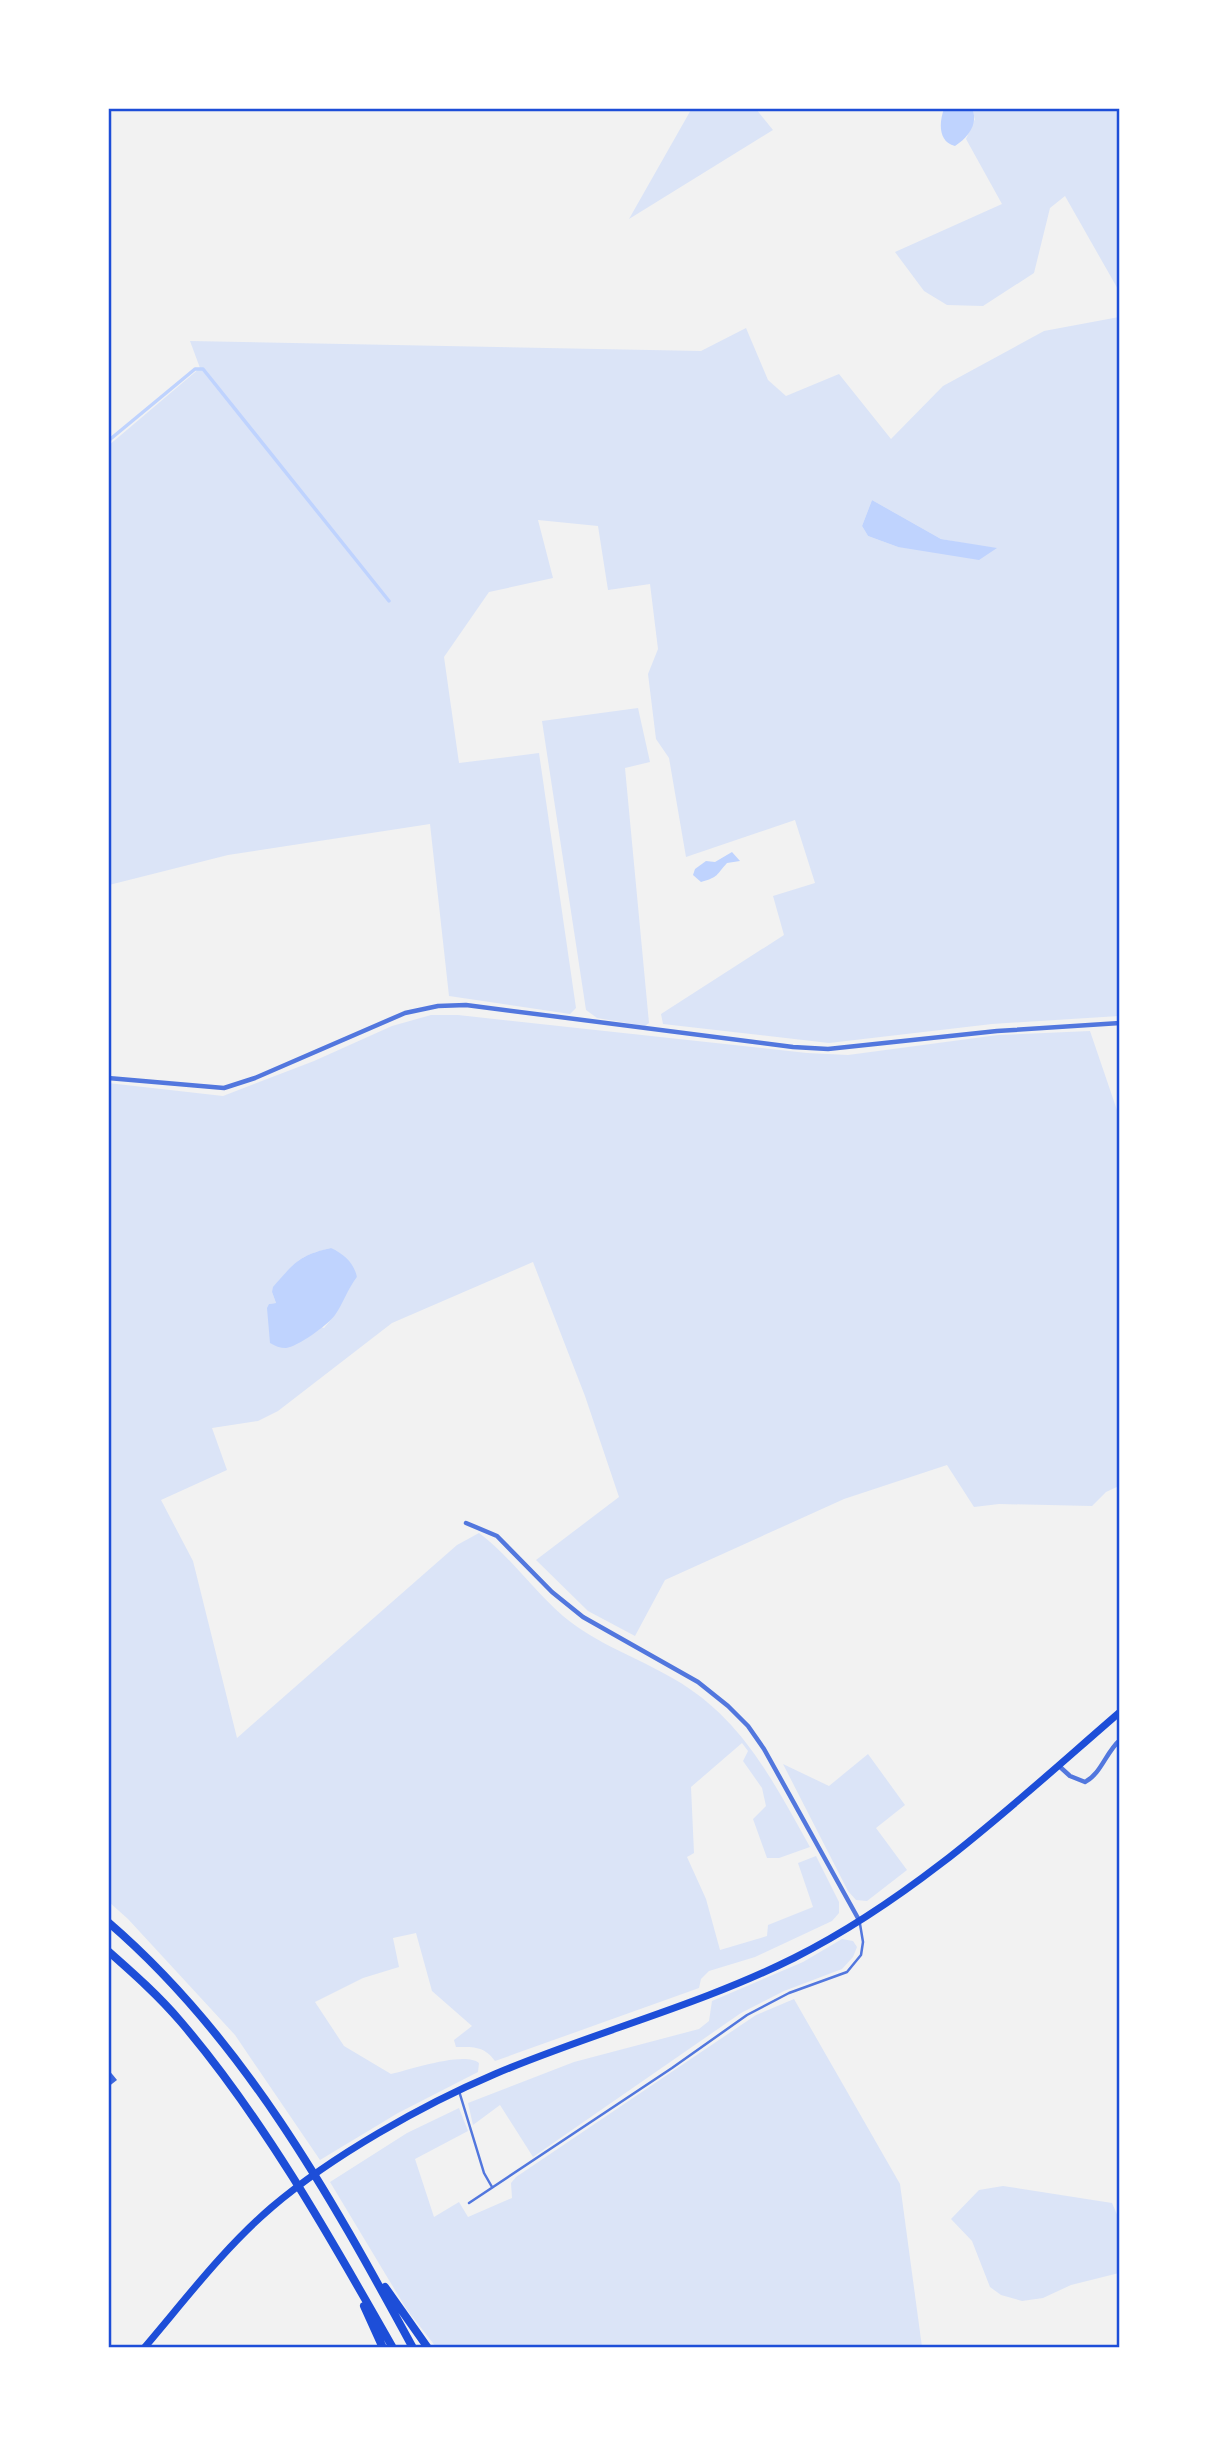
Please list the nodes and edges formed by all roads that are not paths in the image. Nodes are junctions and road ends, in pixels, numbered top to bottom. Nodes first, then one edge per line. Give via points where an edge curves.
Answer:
1 (1119, 1023) edge
2 (108, 1078) edge
3 (466, 1523) dead end
4 (1119, 1712) edge
5 (1119, 1741) edge
6 (1058, 1766) junction
7 (859, 1921) junction
8 (108, 1922) edge
9 (108, 1951) edge
10 (459, 2091) junction
11 (492, 2188) junction
12 (469, 2203) dead end
13 (356, 2243) junction
14 (341, 2255) junction
15 (144, 2347) edge
16 (383, 2347) edge
17 (393, 2347) edge
18 (413, 2347) edge
19 (428, 2347) edge

1 - 2 street via 828,1049 466,1005 438,1006 394,1017 224,1088
3 - 7 street via 497,1536 583,1617 698,1682 748,1726
4 - 6 main road
5 - 6 street via 1085,1782
6 - 7 main road via 926,1875
7 - 10 main road via 764,1972
7 - 11 lane via 861,1955 847,1972 789,1993 747,2015
8 - 13 highway via 158,1968 228,2049
9 - 14 highway via 179,2019 211,2059
10 - 11 lane
10 - 15 main road via 352,2151 272,2207
11 - 12 lane
13 - 18 highway
13 - 19 highway
14 - 16 highway
14 - 17 highway

